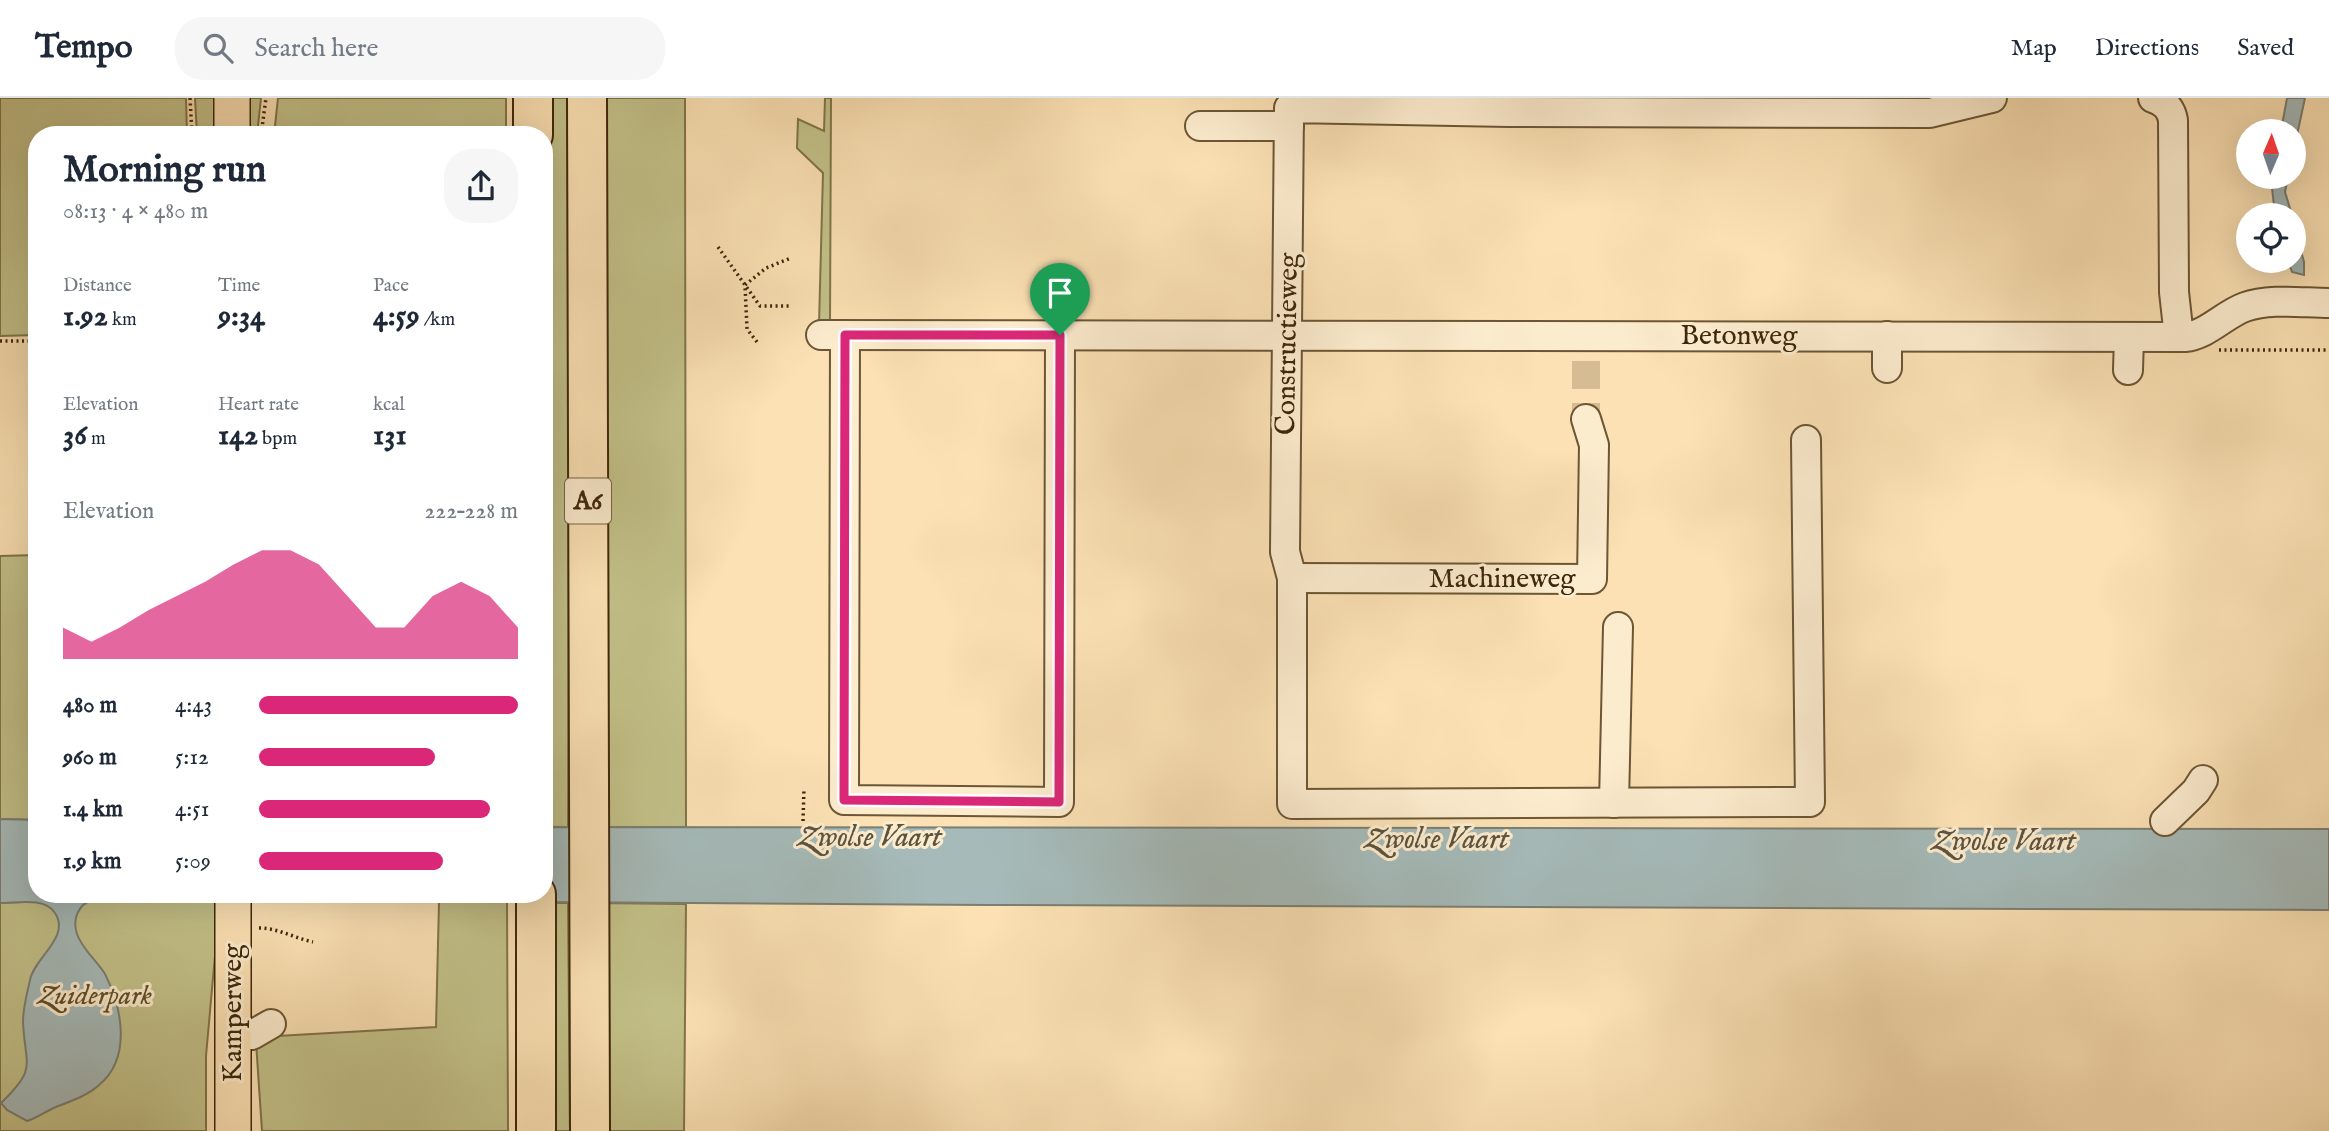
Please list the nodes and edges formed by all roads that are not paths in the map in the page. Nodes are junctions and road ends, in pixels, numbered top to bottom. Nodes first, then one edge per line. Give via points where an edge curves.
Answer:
1 (232, 98) edge
2 (533, 98) edge
3 (587, 98) edge
4 (1992, 98) edge
5 (2153, 98) edge
6 (1289, 111) edge
7 (232, 126) edge
8 (533, 126) edge
9 (1200, 126) dead end
10 (2329, 303) edge
11 (1060, 335) junction
12 (1288, 336) junction
13 (1887, 337) junction
14 (2129, 337) junction
15 (2194, 341) junction
16 (1887, 368) dead end
17 (2128, 370) dead end
18 (1586, 419) tunnel mouth
19 (1806, 440) dead end
20 (1292, 578) junction
21 (1618, 626) dead end
22 (2203, 780) dead end
23 (1614, 803) junction
24 (2165, 821) dead end
25 (536, 903) edge
26 (238, 908) edge
27 (271, 1024) dead end
28 (233, 1035) junction
29 (233, 1131) edge
30 (536, 1131) edge
31 (590, 1131) edge

1 - 7 main road
2 - 8 highway
3 - 31 highway, A6
4 - 6 street via 1923,114
5 - 15 street via 2164,103 2173,120 2174,292
6 - 9 street
6 - 12 street, Constructieweg
10 - 15 street via 2249,305
11 - 11 street, Betonweg via 1059,802 828,791 833,335
11 - 12 street, Betonweg
12 - 13 street, Betonweg via 1586,348
12 - 20 street, Constructieweg via 1285,552
13 - 14 street, Betonweg
13 - 16 street
14 - 15 street, Betonweg
14 - 17 street
18 - 20 street, Machineweg via 1594,445 1592,579
19 - 23 street via 1810,802
20 - 23 street, Constructieweg via 1292,804
21 - 23 street
22 - 24 street
25 - 30 highway
26 - 28 main road, Kamperweg
27 - 28 street via 252,1035
28 - 29 main road, Kamperweg

